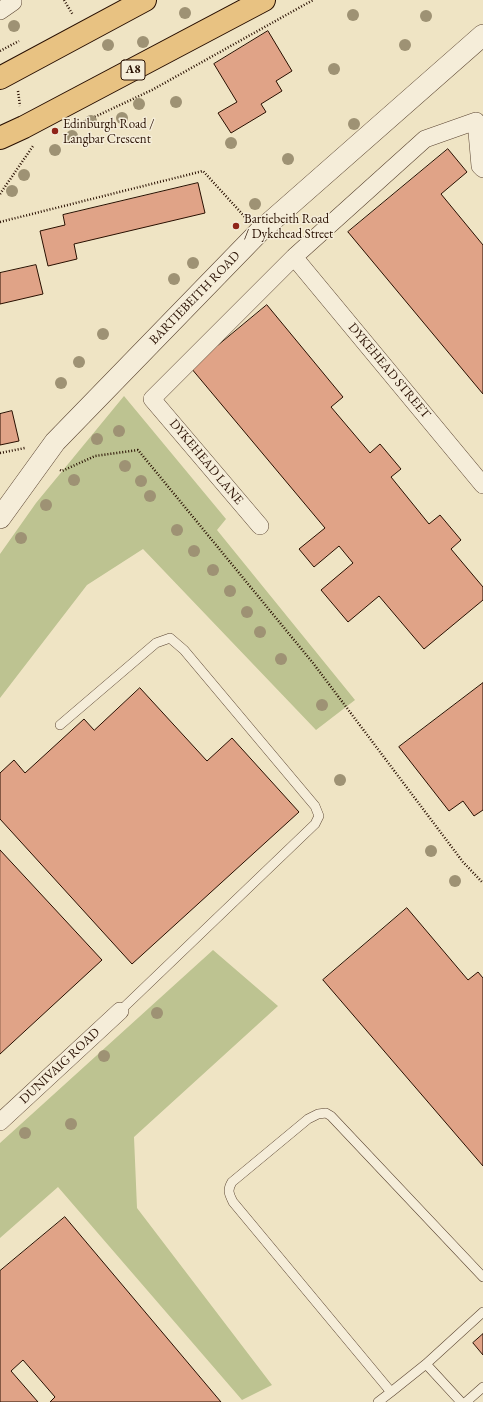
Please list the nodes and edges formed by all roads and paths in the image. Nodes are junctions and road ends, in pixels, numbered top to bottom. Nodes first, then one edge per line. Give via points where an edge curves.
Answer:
1 (13, 0) edge
2 (145, 0) edge
3 (264, 0) edge
4 (313, 0) edge
5 (0, 11) edge
6 (483, 35) edge
7 (4, 49) dead end
8 (7, 75) edge
9 (479, 123) edge
10 (24, 127) junction
11 (68, 129) dead end
12 (0, 138) edge
13 (40, 143) dead end
14 (33, 146) junction
15 (483, 170) edge
16 (0, 194) edge
17 (0, 222) edge
18 (259, 232) junction
19 (294, 256) junction
20 (42, 459) junction
21 (483, 485) edge
22 (0, 518) edge
23 (260, 526) dead end
24 (60, 725) dead end
25 (483, 883) edge
26 (120, 1011) joint
27 (0, 1122) edge
28 (483, 1277) edge
29 (483, 1312) edge
30 (426, 1364) junction
31 (483, 1387) edge
32 (391, 1392) junction
33 (378, 1402) edge
34 (461, 1402) edge
35 (466, 1402) edge

1 - 5 street
2 - 8 main road
3 - 10 main road, A8
4 - 11 path via 152,90
6 - 18 street, BARTIEBEITH ROAD
7 - 8 path
8 - 10 path
9 - 15 street via 480,166
9 - 19 street via 425,139
10 - 12 main road, A8
10 - 14 path
13 - 14 path
14 - 16 path
17 - 18 path via 202,171
18 - 20 street, BARTIEBEITH ROAD via 55,442
19 - 21 street, DYKEHEAD STREET
19 - 23 street, DYKEHEAD LANE via 152,399
20 - 22 street, BARTIEBEITH ROAD
20 - 25 path via 62,471 95,456 138,450 313,663 463,862
24 - 26 lane via 156,643 170,638 184,650 315,806 319,816 314,824
26 - 27 street, DUNIVAIG ROAD
28 - 32 lane via 326,1113 308,1120 232,1182 228,1188 233,1202
29 - 30 lane
30 - 32 lane
30 - 34 lane
31 - 35 lane
32 - 33 lane

